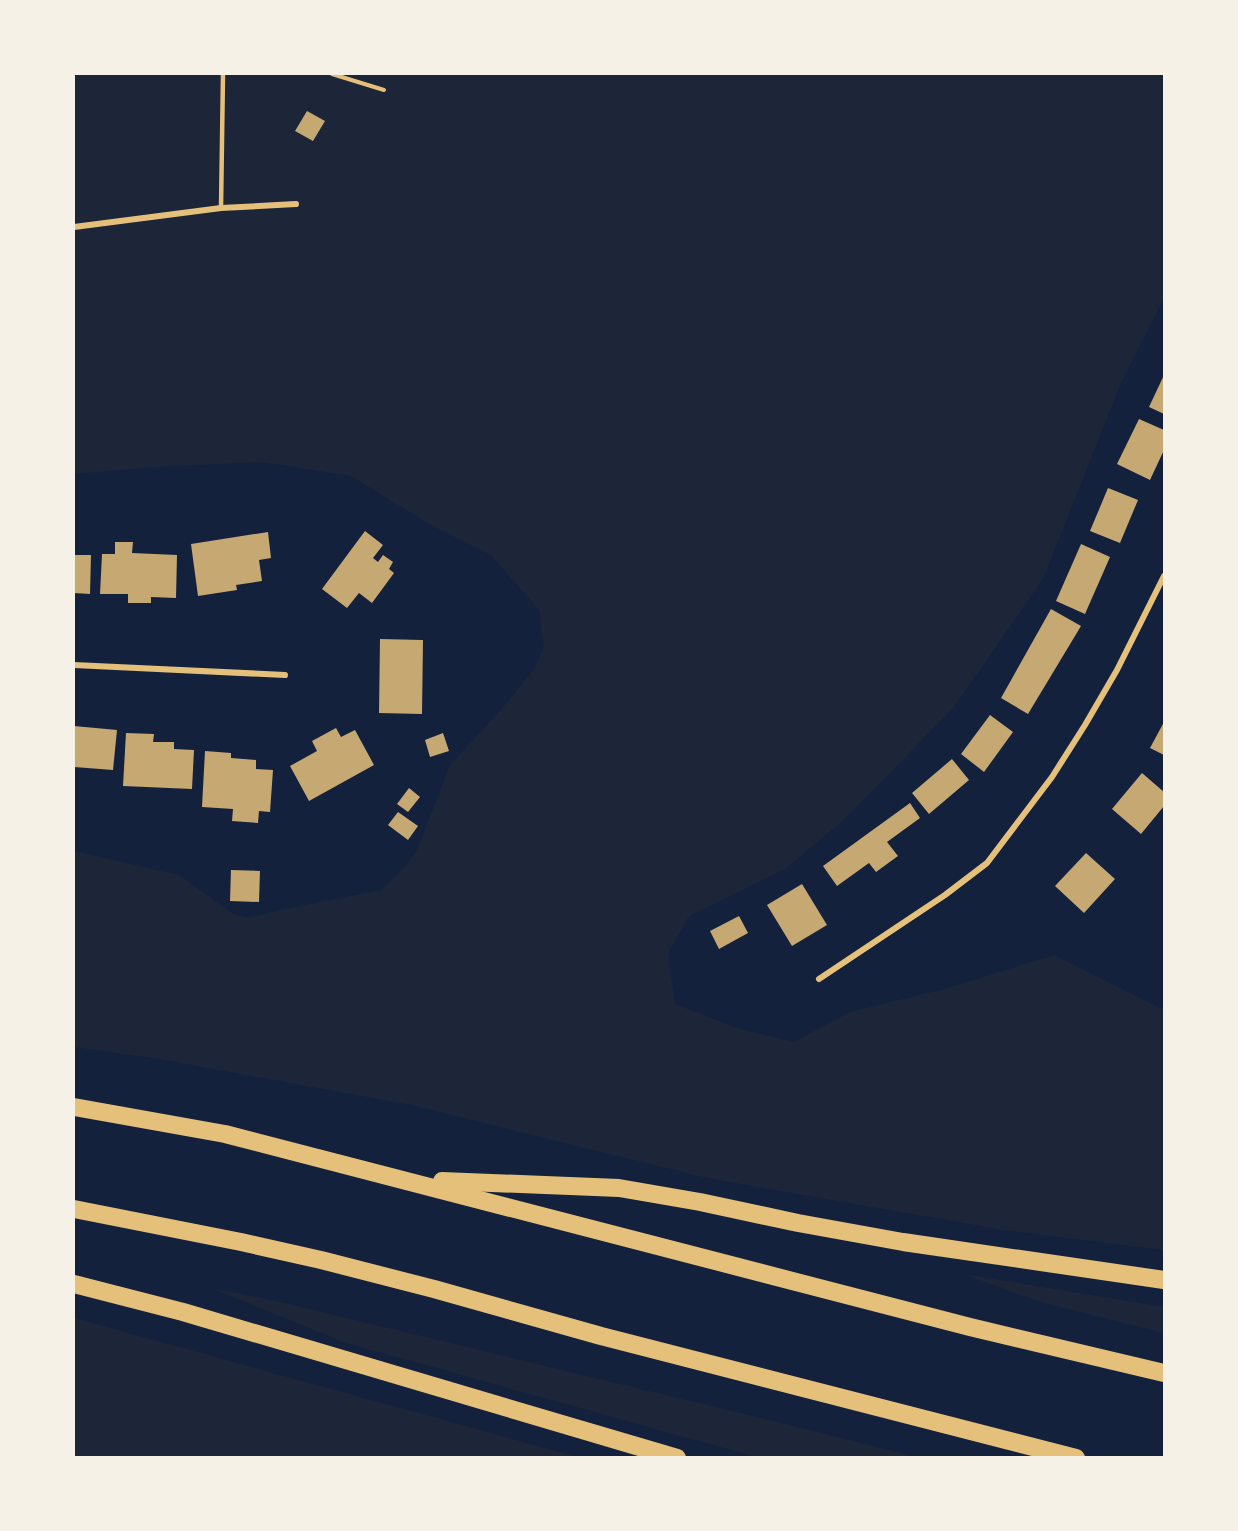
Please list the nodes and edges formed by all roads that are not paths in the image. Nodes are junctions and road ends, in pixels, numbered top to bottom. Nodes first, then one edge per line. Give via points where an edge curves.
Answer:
1 (223, 74) edge
2 (296, 204) dead end
3 (221, 208) junction
4 (74, 227) edge
5 (1164, 576) edge
6 (74, 665) edge
7 (285, 675) dead end
8 (819, 979) dead end
9 (74, 1107) edge
10 (406, 1179) junction
11 (74, 1209) edge
12 (1164, 1280) edge
13 (74, 1284) edge
14 (1164, 1372) edge
15 (676, 1458) edge
16 (1076, 1458) edge

1 - 3 lane
2 - 3 street
3 - 4 street
5 - 8 street via 1085,725 1052,777 987,863
6 - 7 street
9 - 10 highway via 225,1134
10 - 12 highway via 619,1188 903,1242
10 - 14 highway via 970,1327
11 - 16 highway via 355,1269
13 - 15 highway via 183,1311

